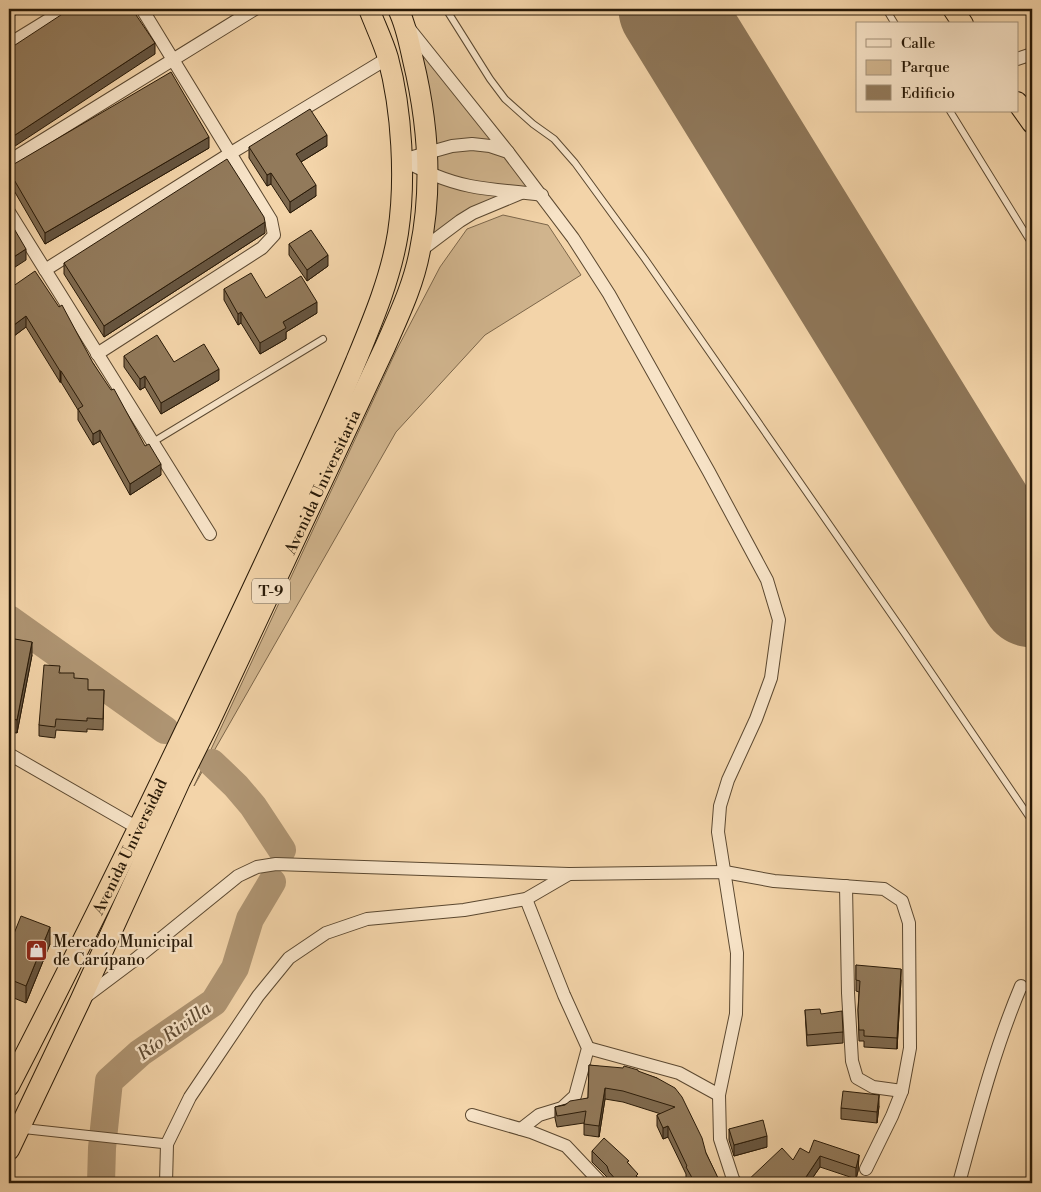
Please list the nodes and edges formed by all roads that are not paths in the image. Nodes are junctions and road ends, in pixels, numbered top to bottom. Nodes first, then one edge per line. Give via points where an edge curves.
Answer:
1 (66, 9) edge
2 (142, 9) edge
3 (256, 9) edge
4 (369, 9) edge
5 (446, 9) edge
6 (886, 9) edge
7 (953, 9) edge
8 (401, 16) edge
9 (894, 22) edge
10 (962, 22) edge
11 (9, 44) edge
12 (1032, 54) edge
13 (388, 58) junction
14 (1018, 59) edge
15 (173, 60) junction
16 (1018, 103) edge
17 (951, 112) edge
18 (1032, 123) edge
19 (508, 152) junction
20 (231, 153) junction
21 (428, 153) junction
22 (402, 160) junction
23 (9, 162) edge
24 (428, 173) junction
25 (524, 192) junction
26 (542, 195) junction
27 (9, 212) edge
28 (1032, 244) edge
29 (420, 251) junction
30 (45, 270) junction
31 (323, 339) dead end
32 (98, 354) junction
33 (152, 442) junction
34 (210, 534) dead end
35 (195, 714) joint
36 (9, 754) edge
37 (1032, 821) edge
38 (147, 832) junction
39 (725, 872) junction
40 (569, 874) junction
41 (846, 886) junction
42 (526, 899) junction
43 (1027, 988) edge
44 (80, 1001) junction
45 (588, 1048) junction
46 (9, 1086) edge
47 (902, 1091) junction
48 (719, 1095) junction
49 (472, 1115) dead end
50 (19, 1128) junction
51 (521, 1129) junction
52 (167, 1144) junction
53 (9, 1150) edge
54 (866, 1169) dead end
55 (166, 1183) edge
56 (601, 1183) edge
57 (736, 1183) edge
58 (959, 1183) edge

1 - 11 street
2 - 15 street
3 - 15 street
4 - 13 highway, Avenida Universitaria / T-9
5 - 37 lane via 500,92 554,139 575,163 645,259
6 - 9 lane
7 - 10 highway
8 - 19 street
8 - 21 highway, Avenida Universitaria / T-9 via 421,91
12 - 14 street
13 - 20 street
13 - 22 highway, Avenida Universitaria / T-9
15 - 20 street
15 - 23 street
16 - 18 highway
17 - 28 lane
19 - 21 street via 472,144
19 - 26 street
20 - 30 street
20 - 32 street via 271,220 274,235 262,248
21 - 22 street
21 - 24 highway, Avenida Universitaria / T-9
22 - 24 street
22 - 35 highway, Avenida Universitaria / T-9 via 398,233 372,323 337,408
24 - 25 street via 471,186
24 - 29 highway, Avenida Universitaria / T-9
25 - 26 street
25 - 29 street via 473,213
26 - 39 street via 609,294 709,472 767,580 779,620 771,678 720,806 718,832
27 - 30 street
29 - 38 highway, Avenida Universitaria / T-9 via 385,347
30 - 32 street
31 - 33 lane
32 - 33 street
33 - 34 street
35 - 38 highway, Avenida Universidad / T-9
36 - 38 street
38 - 44 highway, Avenida Universitaria / T-9
38 - 46 highway, Avenida Universidad / T-9
39 - 40 street
39 - 41 street via 774,881
39 - 48 street via 737,953 737,1005
40 - 42 street
40 - 44 street via 276,864 257,867 238,876
41 - 47 street via 852,1060 857,1078 873,1087
41 - 47 street via 884,889 902,901 909,923 910,1048
42 - 45 street
42 - 52 street via 464,910 367,919 326,933 289,958 258,996 190,1097
43 - 58 street via 1009,1016
44 - 50 highway, Avenida Universitaria / T-9
45 - 48 street via 679,1072
45 - 51 street via 575,1096 562,1108 539,1115
47 - 54 street
48 - 57 street via 720,1139
49 - 51 street
50 - 52 street
50 - 53 highway, Avenida Universitaria / T-9
51 - 56 street via 566,1146
52 - 55 street

